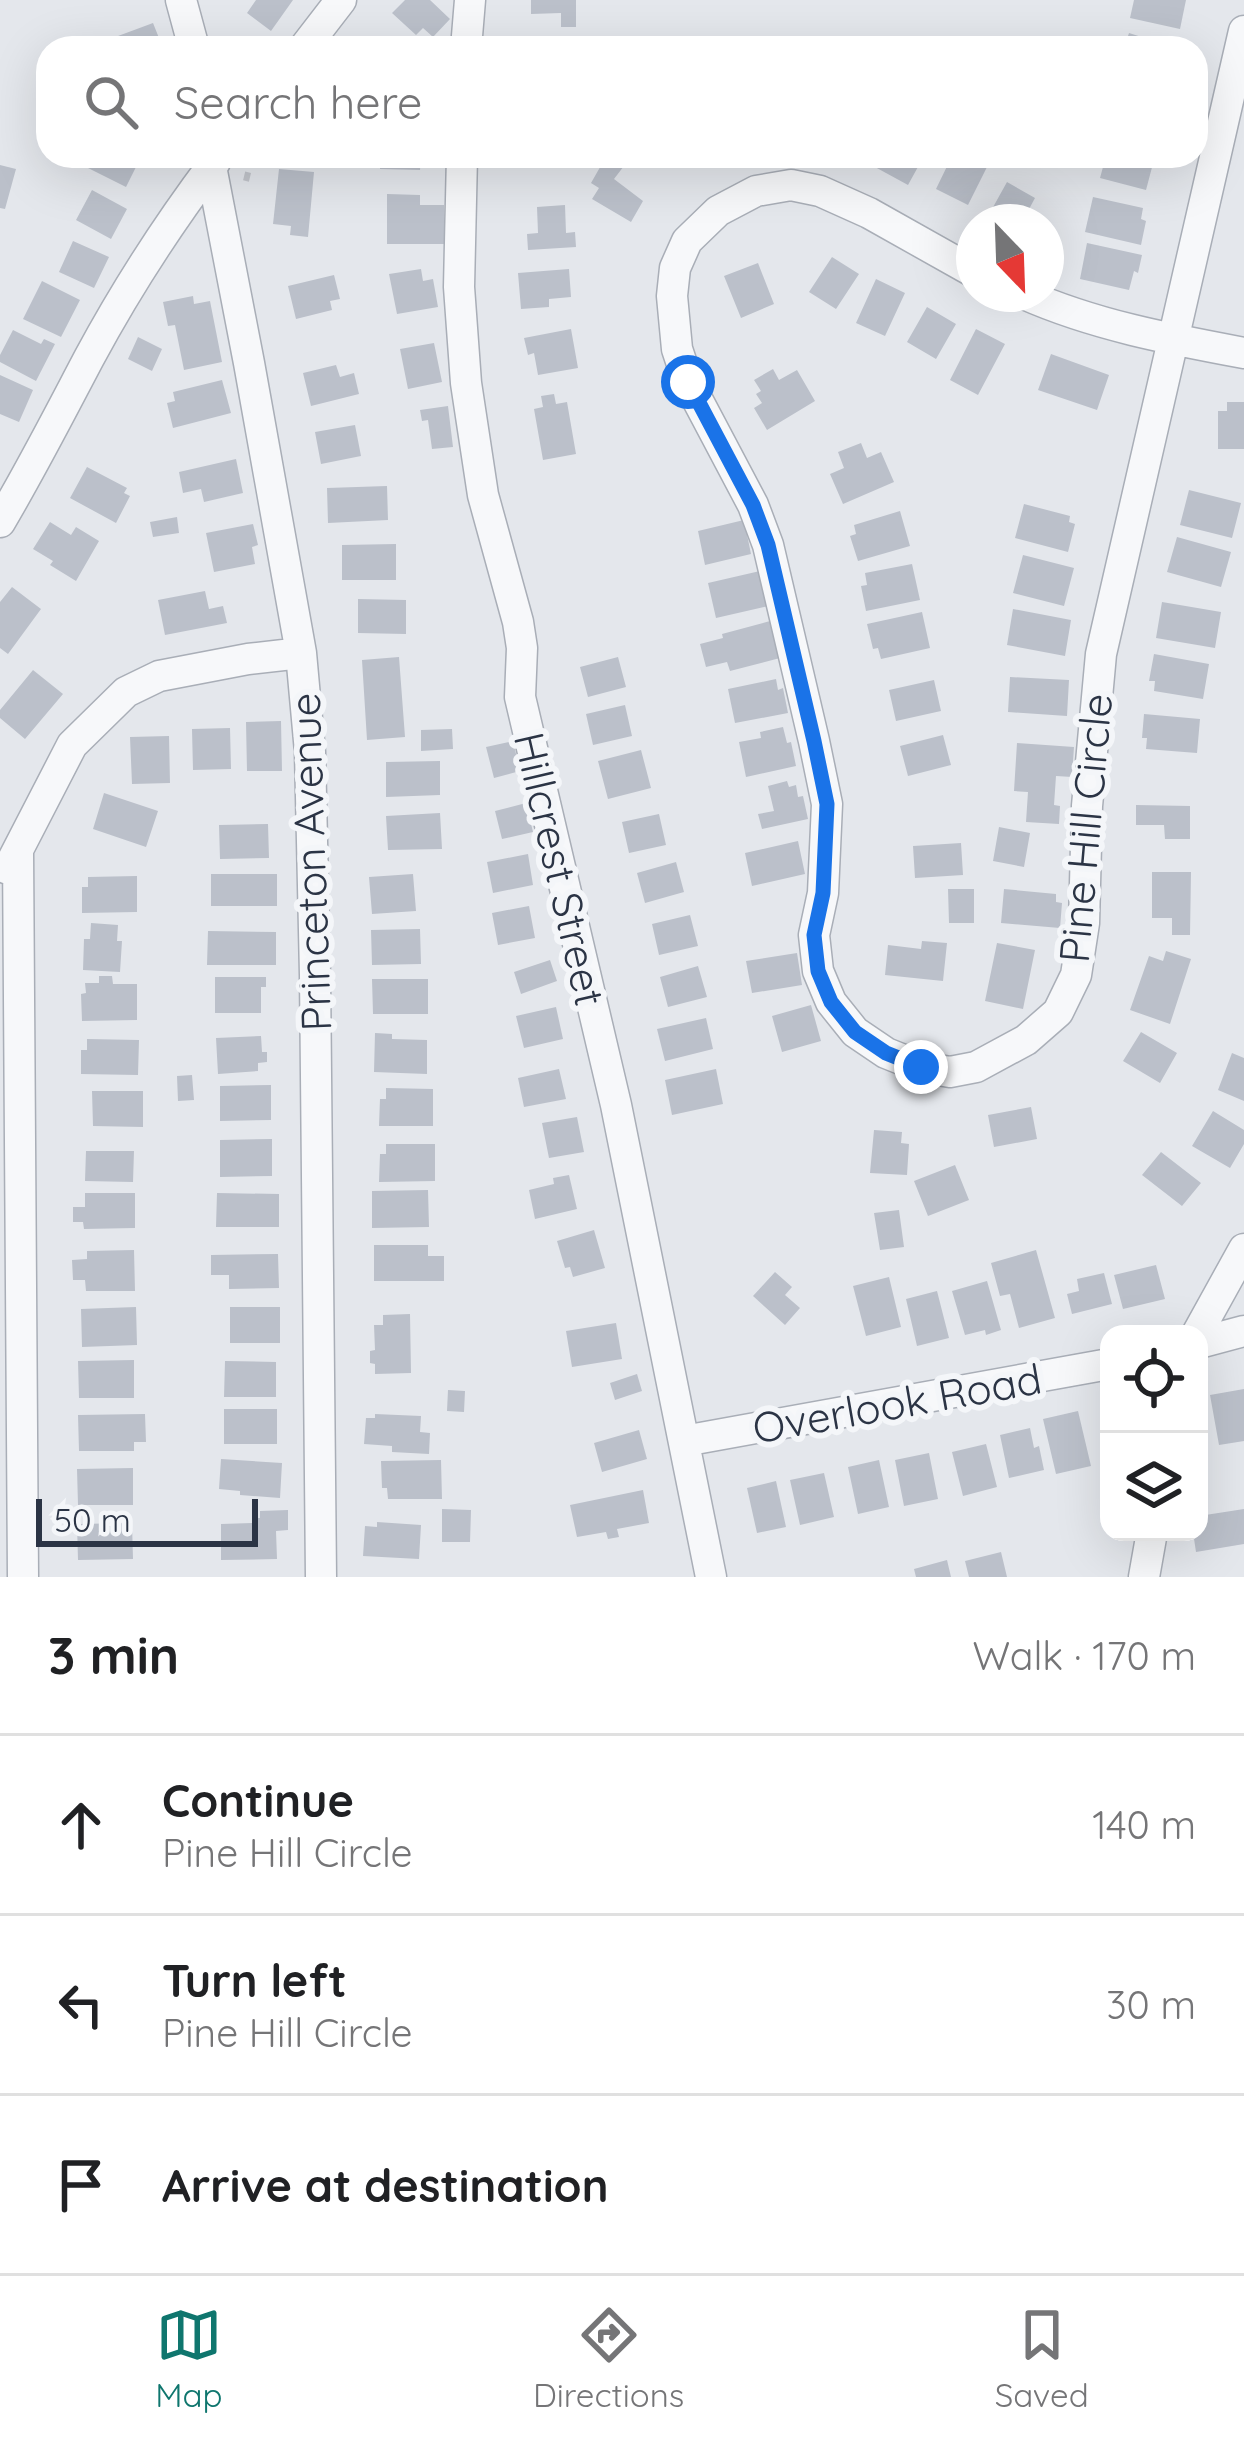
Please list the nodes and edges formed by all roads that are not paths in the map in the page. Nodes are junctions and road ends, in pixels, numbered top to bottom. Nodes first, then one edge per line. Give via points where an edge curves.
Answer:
1 (181, 0) edge
2 (341, 0) edge
3 (470, 0) edge
4 (1244, 31) edge
5 (191, 36) edge
6 (313, 36) edge
7 (467, 36) edge
8 (208, 168) edge
9 (214, 168) edge
10 (462, 168) edge
11 (956, 262) edge
12 (1064, 311) edge
13 (1171, 340) junction
14 (1244, 353) edge
15 (0, 522) edge
16 (301, 653) junction
17 (18, 851) junction
18 (0, 881) edge
19 (1244, 1249) edge
20 (1202, 1325) edge
21 (1244, 1331) edge
22 (1208, 1341) edge
23 (1100, 1366) edge
24 (684, 1441) junction
25 (1150, 1541) edge
26 (22, 1577) edge
27 (321, 1577) edge
28 (711, 1577) edge
29 (1144, 1577) edge

1 - 5 street
2 - 6 street
3 - 7 street
4 - 13 street, Pine Hill Circle
8 - 15 street via 92,353
9 - 16 street, Princeton Avenue
10 - 24 street, Hillcrest Street via 460,306 483,496 518,622 520,697
11 - 13 street, Pine Hill Circle via 869,213 791,185 756,191 718,211 687,241 672,296 688,382 768,545 814,741 827,804 818,971 855,1032 921,1067 976,1066 1026,1040 1058,1012 1076,974 1100,654
12 - 13 street
13 - 14 street
16 - 17 street via 159,676 126,692 72,746
16 - 27 street, Princeton Avenue via 315,952
17 - 18 street
17 - 26 street
19 - 20 street
21 - 22 street
23 - 24 street, Overlook Road
24 - 28 street, Hillcrest Street
25 - 29 street

